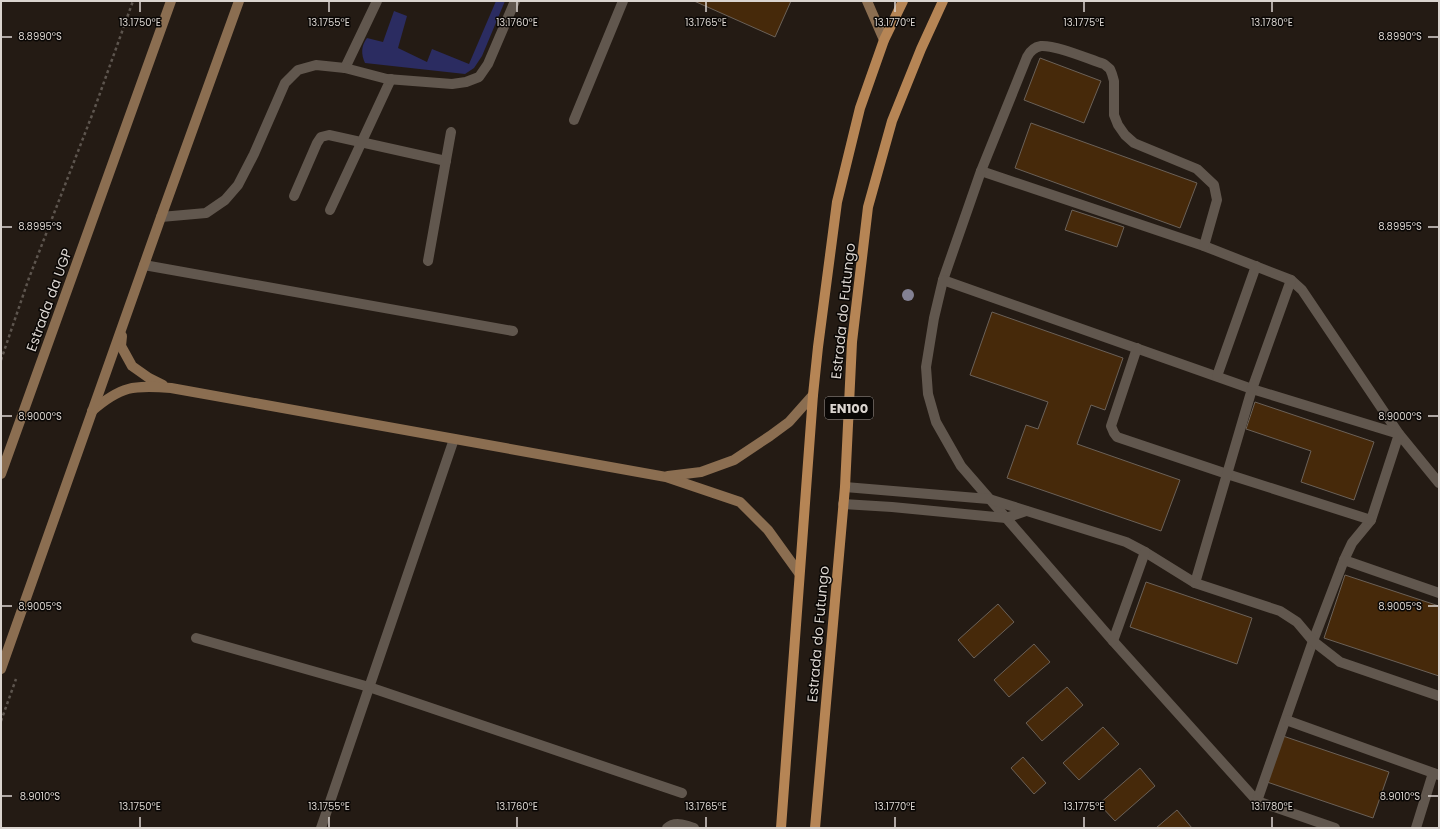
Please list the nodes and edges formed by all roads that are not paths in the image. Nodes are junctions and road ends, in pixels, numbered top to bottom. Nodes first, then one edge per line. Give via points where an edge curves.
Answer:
1 (171, 1) edge
2 (239, 1) edge
3 (377, 1) edge
4 (515, 1) edge
5 (623, 1) edge
6 (867, 1) edge
7 (903, 1) edge
8 (943, 1) edge
9 (884, 40) junction
10 (345, 68) junction
11 (391, 79) junction
12 (574, 120) dead end
13 (451, 132) dead end
14 (362, 143) junction
15 (446, 161) junction
16 (981, 171) junction
17 (294, 196) dead end
18 (330, 210) dead end
19 (161, 217) junction
20 (1204, 246) junction
21 (428, 261) dead end
22 (144, 264) junction
23 (1256, 266) junction
24 (943, 280) junction
25 (1291, 280) junction
26 (123, 323) junction
27 (513, 331) dead end
28 (1137, 348) junction
29 (1217, 376) junction
30 (170, 388) junction
31 (1252, 389) junction
32 (813, 395) junction
33 (92, 411) junction
34 (1399, 434) junction
35 (454, 439) junction
36 (1, 474) edge
37 (1227, 474) junction
38 (666, 477) junction
39 (1439, 483) edge
40 (845, 487) junction
41 (989, 499) junction
42 (843, 504) junction
43 (1026, 510) junction
44 (1006, 518) junction
45 (1371, 520) junction
46 (1145, 552) junction
47 (1344, 560) junction
48 (800, 573) junction
49 (1195, 583) junction
50 (1439, 593) edge
51 (196, 638) dead end
52 (1113, 641) junction
53 (1313, 641) junction
54 (1, 669) edge
55 (369, 687) junction
56 (1439, 696) edge
57 (1286, 720) junction
58 (1436, 774) edge
59 (682, 793) dead end
60 (1257, 801) junction
61 (321, 828) edge
62 (667, 828) edge
63 (694, 828) edge
64 (782, 828) edge
65 (815, 828) edge
66 (1335, 828) edge
67 (1416, 828) edge

1 - 36 main road, Estrada da UGP
2 - 19 main road
3 - 10 street
4 - 11 street via 488,64 479,77 452,84
5 - 12 street
6 - 9 main road
7 - 9 main road, Estrada do Futungo / EN100
8 - 40 main road, Estrada do Futungo / EN100 via 892,121 868,207 852,342
9 - 32 main road, Estrada do Futungo / EN100 via 860,108 837,202
10 - 11 street
10 - 19 street via 316,65 298,70 285,84 238,185 224,200 206,213
11 - 14 street
13 - 15 street
14 - 15 street
14 - 17 street via 329,136 321,137
14 - 18 street
15 - 21 street
16 - 20 street
16 - 20 street via 1031,50 1040,46 1052,47 1104,64 1110,69 1114,81 1114,115 1125,136 1134,143 1197,169 1214,185 1217,200
16 - 24 street
19 - 22 main road
20 - 23 street
22 - 26 main road
22 - 27 street
23 - 25 street
23 - 29 street
24 - 28 street
24 - 41 street via 926,367 928,394 936,422 961,466
25 - 31 street
25 - 34 street via 1302,290
26 - 30 main road via 121,346 132,366
26 - 33 main road
28 - 29 street
28 - 37 street via 1111,426 1114,434
29 - 31 street
30 - 33 main road via 146,386 123,389
30 - 35 main road
31 - 34 street
31 - 37 street
32 - 38 main road via 788,422 734,460 701,472
32 - 48 main road, Estrada do Futungo / EN100
33 - 54 main road
34 - 39 street
34 - 45 street
35 - 38 main road
35 - 55 street
37 - 45 street
37 - 49 street
38 - 48 main road via 740,502 768,530
40 - 41 street
40 - 42 main road, Estrada do Futungo / EN100
41 - 43 street
41 - 44 street
42 - 44 street
42 - 65 main road, Estrada do Futungo / EN100
43 - 44 street
43 - 46 street via 1126,542
44 - 52 street
45 - 47 street via 1352,543
46 - 49 street
46 - 52 street
47 - 50 street
47 - 53 street
48 - 64 main road, Estrada do Futungo / EN100
49 - 53 street via 1280,611 1297,622
51 - 55 street
52 - 60 street
53 - 56 street via 1340,662
53 - 57 street
55 - 59 street
55 - 61 street
57 - 58 street
57 - 60 street
58 - 67 street
60 - 66 street
62 - 63 street via 676,824

